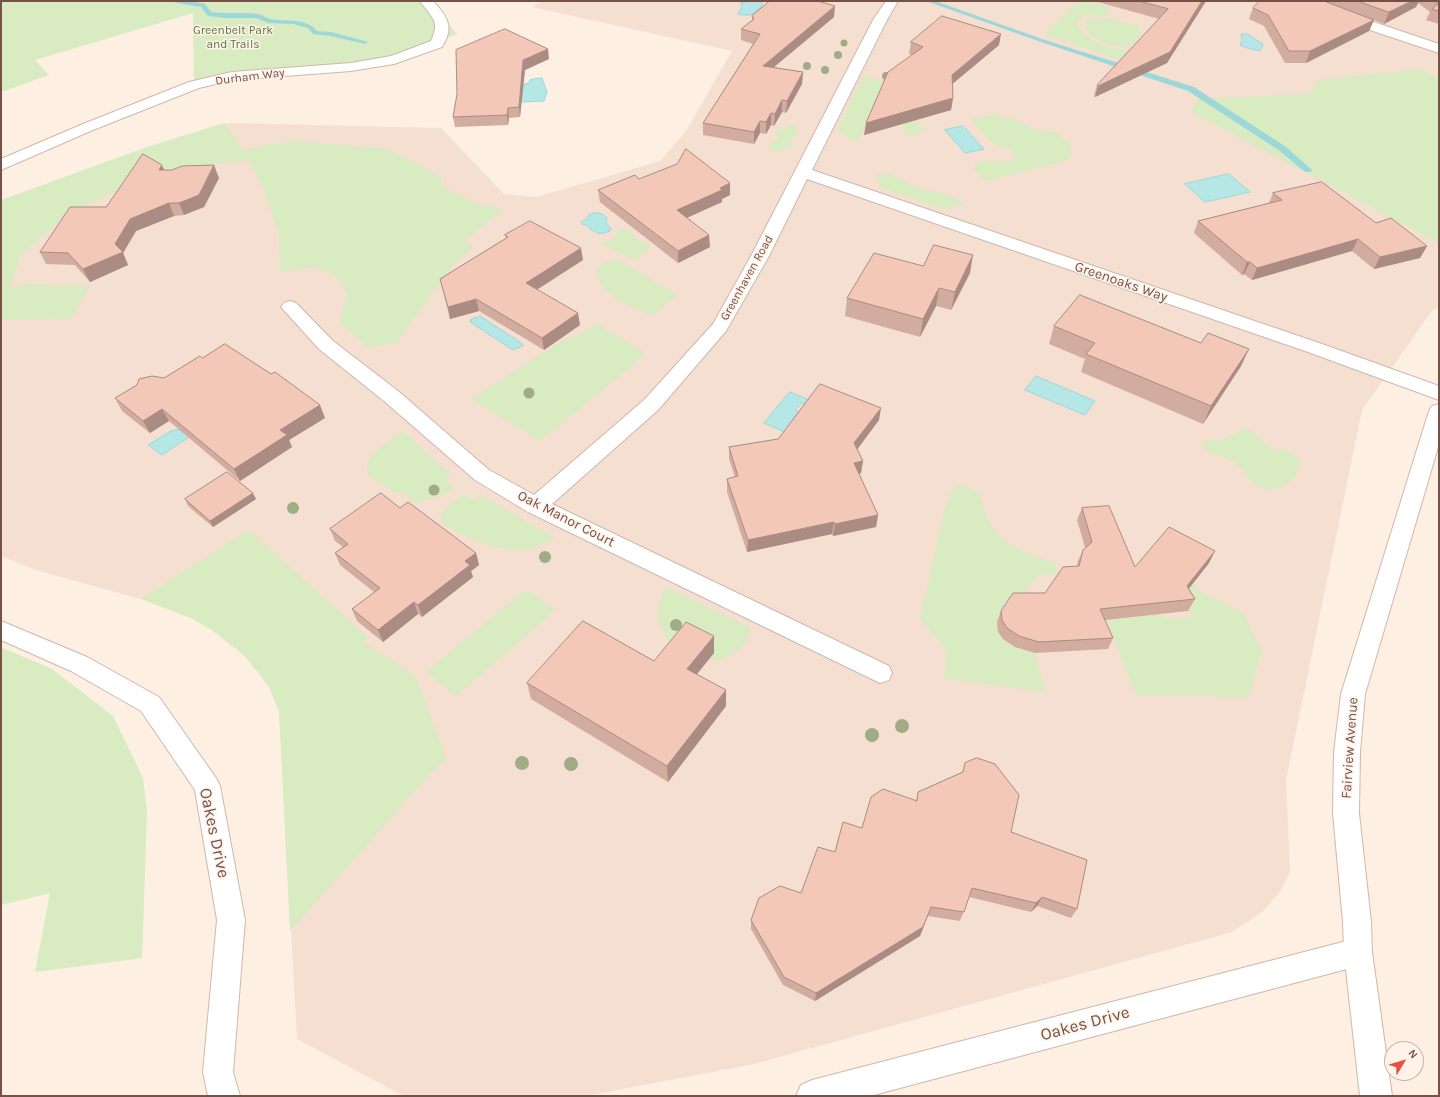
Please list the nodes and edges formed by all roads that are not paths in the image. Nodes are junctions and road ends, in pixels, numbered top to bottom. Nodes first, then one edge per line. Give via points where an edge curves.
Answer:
1 (426, 1) edge
2 (892, 1) edge
3 (1308, 1) edge
4 (1439, 49) edge
5 (1, 165) edge
6 (803, 172) junction
7 (290, 307) dead end
8 (1439, 393) edge
9 (1439, 411) edge
10 (536, 506) junction
11 (1, 630) edge
12 (880, 673) dead end
13 (1358, 952) junction
14 (224, 1096) edge
15 (812, 1096) edge
16 (1376, 1096) edge

1 - 5 street, Durham Way via 442,19 442,33 437,44 394,60 352,67 232,76 194,85
2 - 6 street, Greenhaven Road
3 - 4 street via 1351,19
6 - 8 street, Greenoaks Way
6 - 10 street, Greenhaven Road via 720,327 651,405
7 - 10 street, Oak Manor Court via 326,346 391,396 482,475
9 - 13 street, Fairview Avenue via 1353,694 1347,752 1346,813
10 - 12 street, Oak Manor Court
11 - 14 street, Oakes Drive via 79,664 150,704 207,786 231,920 218,1072
13 - 15 street, Oakes Drive
13 - 16 street, Fairview Avenue

